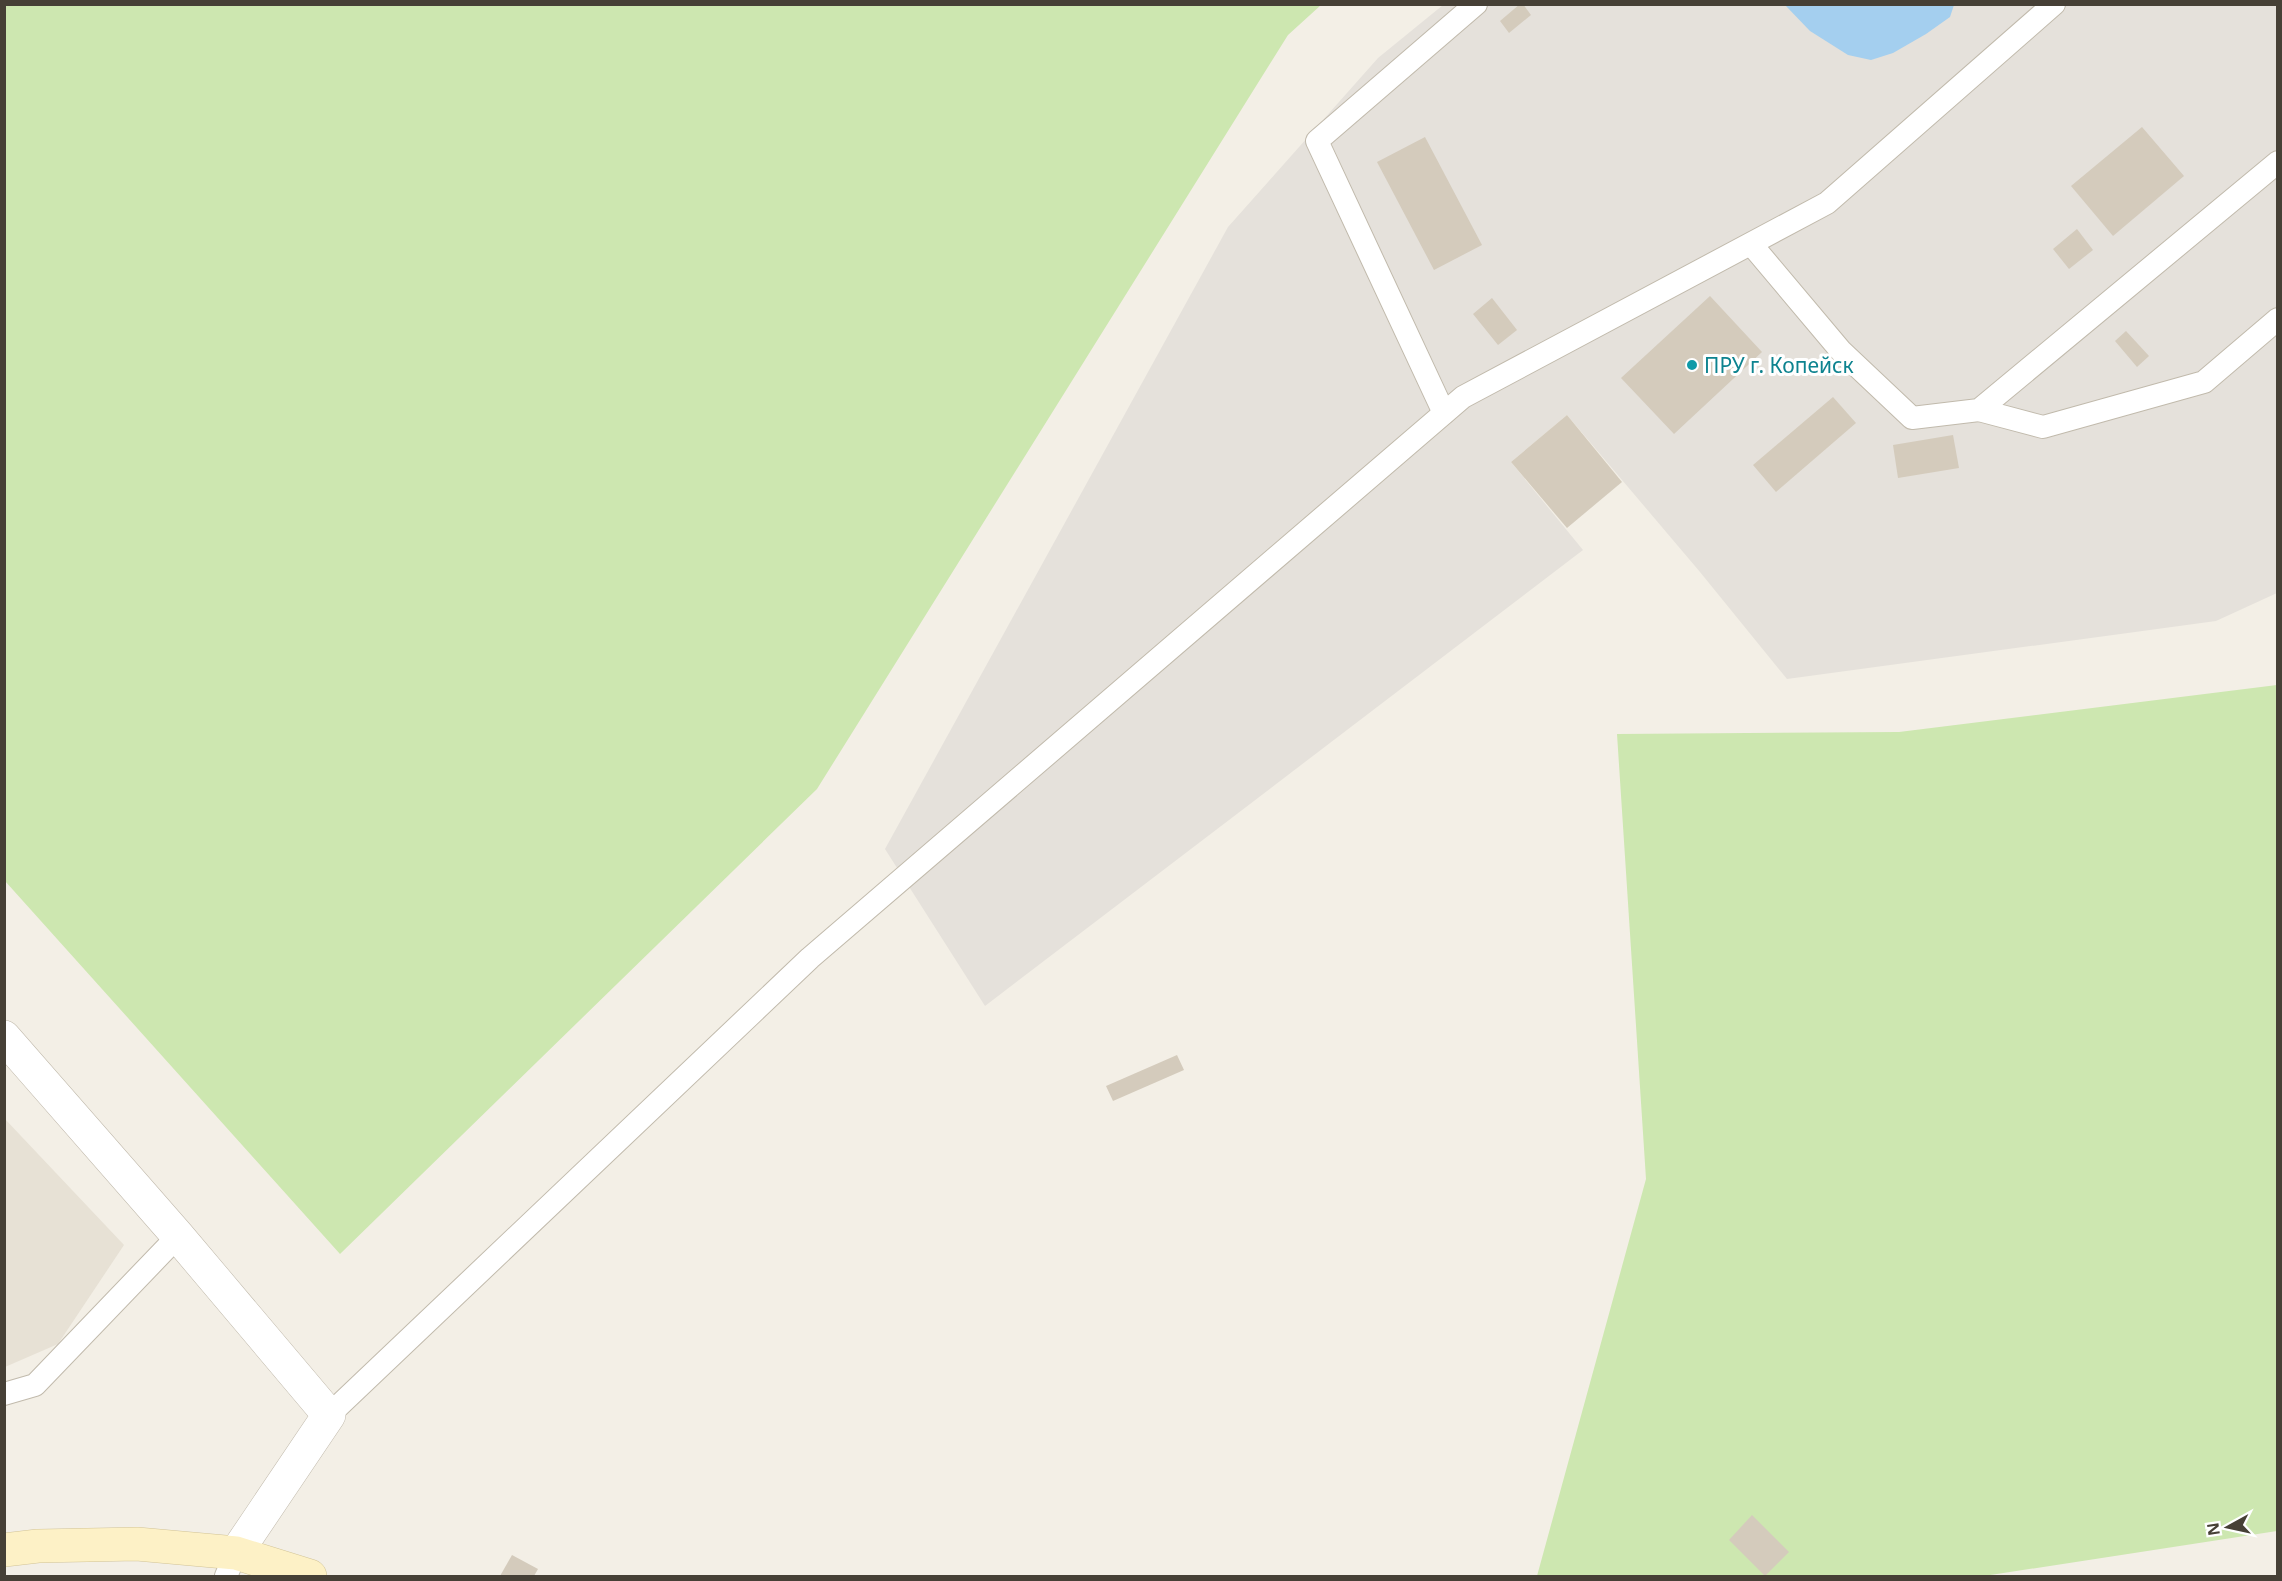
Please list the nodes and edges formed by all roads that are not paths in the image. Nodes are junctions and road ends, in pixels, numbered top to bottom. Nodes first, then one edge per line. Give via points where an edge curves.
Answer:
1 (1476, 4) edge
2 (2054, 4) edge
3 (2277, 162) edge
4 (1751, 244) junction
5 (2277, 319) edge
6 (1979, 410) junction
7 (1444, 413) junction
8 (4, 1037) edge
9 (178, 1236) junction
10 (4, 1394) edge
11 (329, 1415) junction
12 (4, 1550) edge
13 (231, 1565) edge
14 (310, 1576) edge

1 - 7 lane via 1317,141
2 - 4 lane via 1827,203
3 - 6 lane
4 - 6 lane via 1841,351 1912,418
4 - 7 lane via 1463,397
5 - 6 lane via 2204,382 2043,427
7 - 11 lane via 810,958
8 - 9 street
9 - 10 lane via 35,1384
9 - 11 street
11 - 13 street
12 - 13 main road via 137,1544
13 - 14 main road

